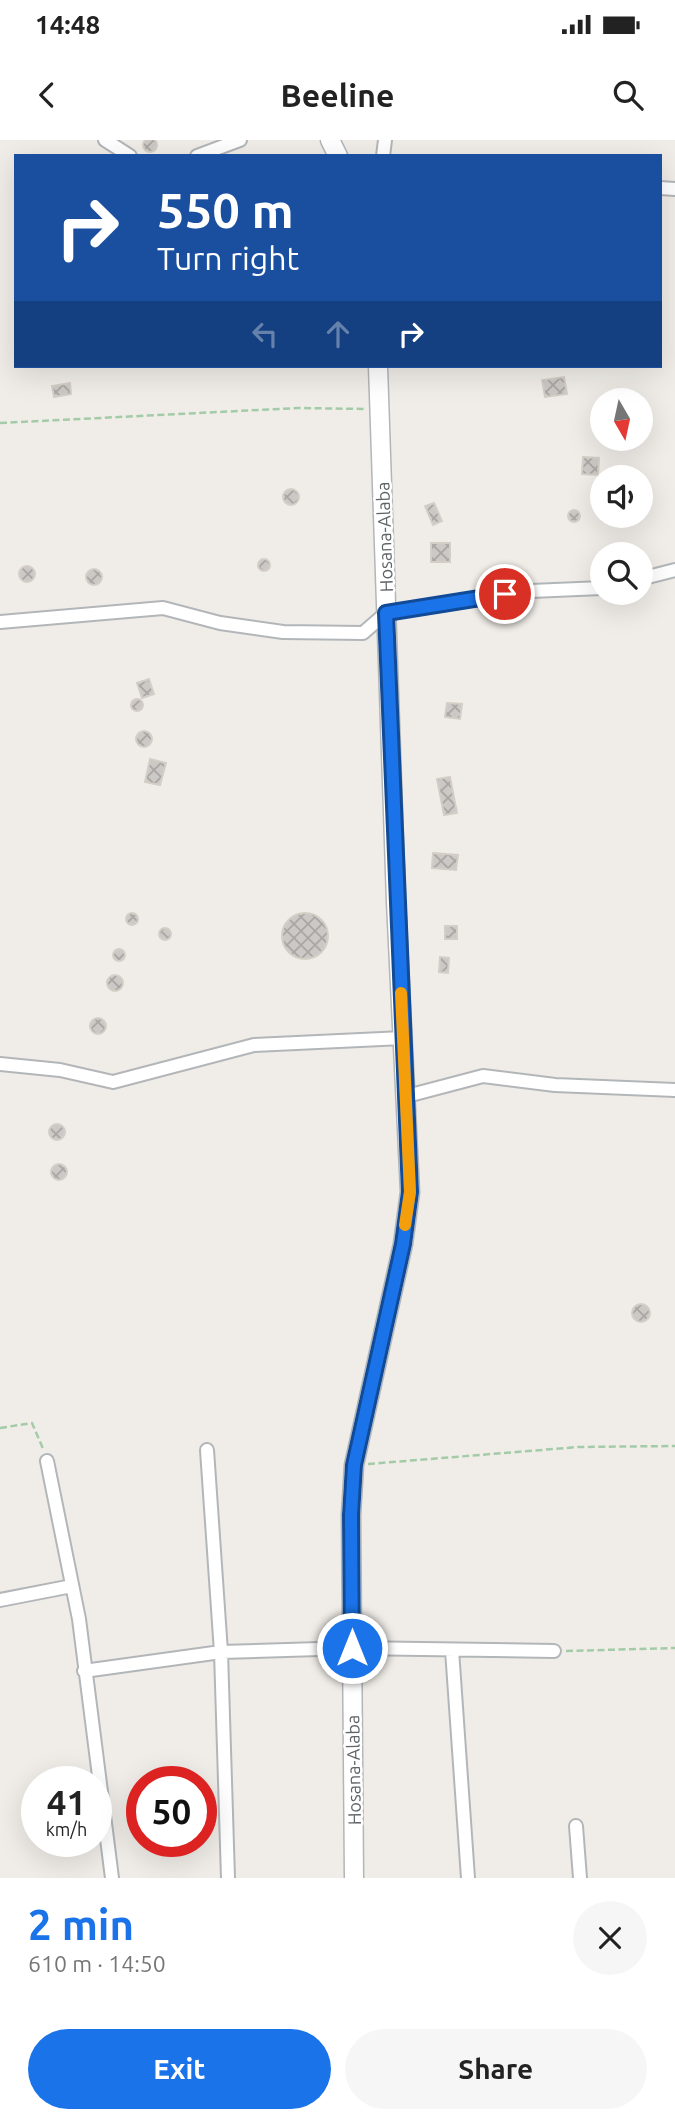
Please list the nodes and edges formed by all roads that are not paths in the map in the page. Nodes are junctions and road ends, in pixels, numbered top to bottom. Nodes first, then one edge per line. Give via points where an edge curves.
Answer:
1 (106, 140) edge
2 (240, 140) edge
3 (127, 154) edge
4 (202, 154) edge
5 (378, 368) edge
6 (675, 570) edge
7 (653, 576) edge
8 (590, 589) edge
9 (386, 613) junction
10 (0, 622) edge
11 (403, 1038) junction
12 (0, 1064) edge
13 (675, 1090) edge
14 (407, 1096) junction
15 (207, 1450) dead end
16 (47, 1461) road end
17 (72, 1586) junction
18 (0, 1600) edge
19 (352, 1648) junction
20 (452, 1650) junction
21 (554, 1651) road end
22 (221, 1652) junction
23 (84, 1671) junction
24 (576, 1826) dead end
25 (112, 1878) edge
26 (228, 1878) edge
27 (354, 1878) edge
28 (468, 1878) edge
29 (580, 1878) edge

1 - 3 street
2 - 4 street
5 - 9 main road, Hosana-Alaba
6 - 7 street
8 - 9 street via 531,591
9 - 10 street via 363,634 283,632 220,623 163,608
9 - 11 main road, Hosana-Alaba
11 - 12 street via 254,1045 113,1082 60,1070
11 - 14 main road, Hosana-Alaba
13 - 14 street via 555,1085 483,1076
14 - 19 main road, Hosana-Alaba via 410,1192 403,1244 354,1465
15 - 22 street
16 - 17 street
17 - 18 street
17 - 23 street
19 - 20 street
19 - 22 street
19 - 27 main road, Hosana-Alaba
20 - 21 street
20 - 28 street
22 - 23 street
22 - 26 street
23 - 25 street
24 - 29 street

